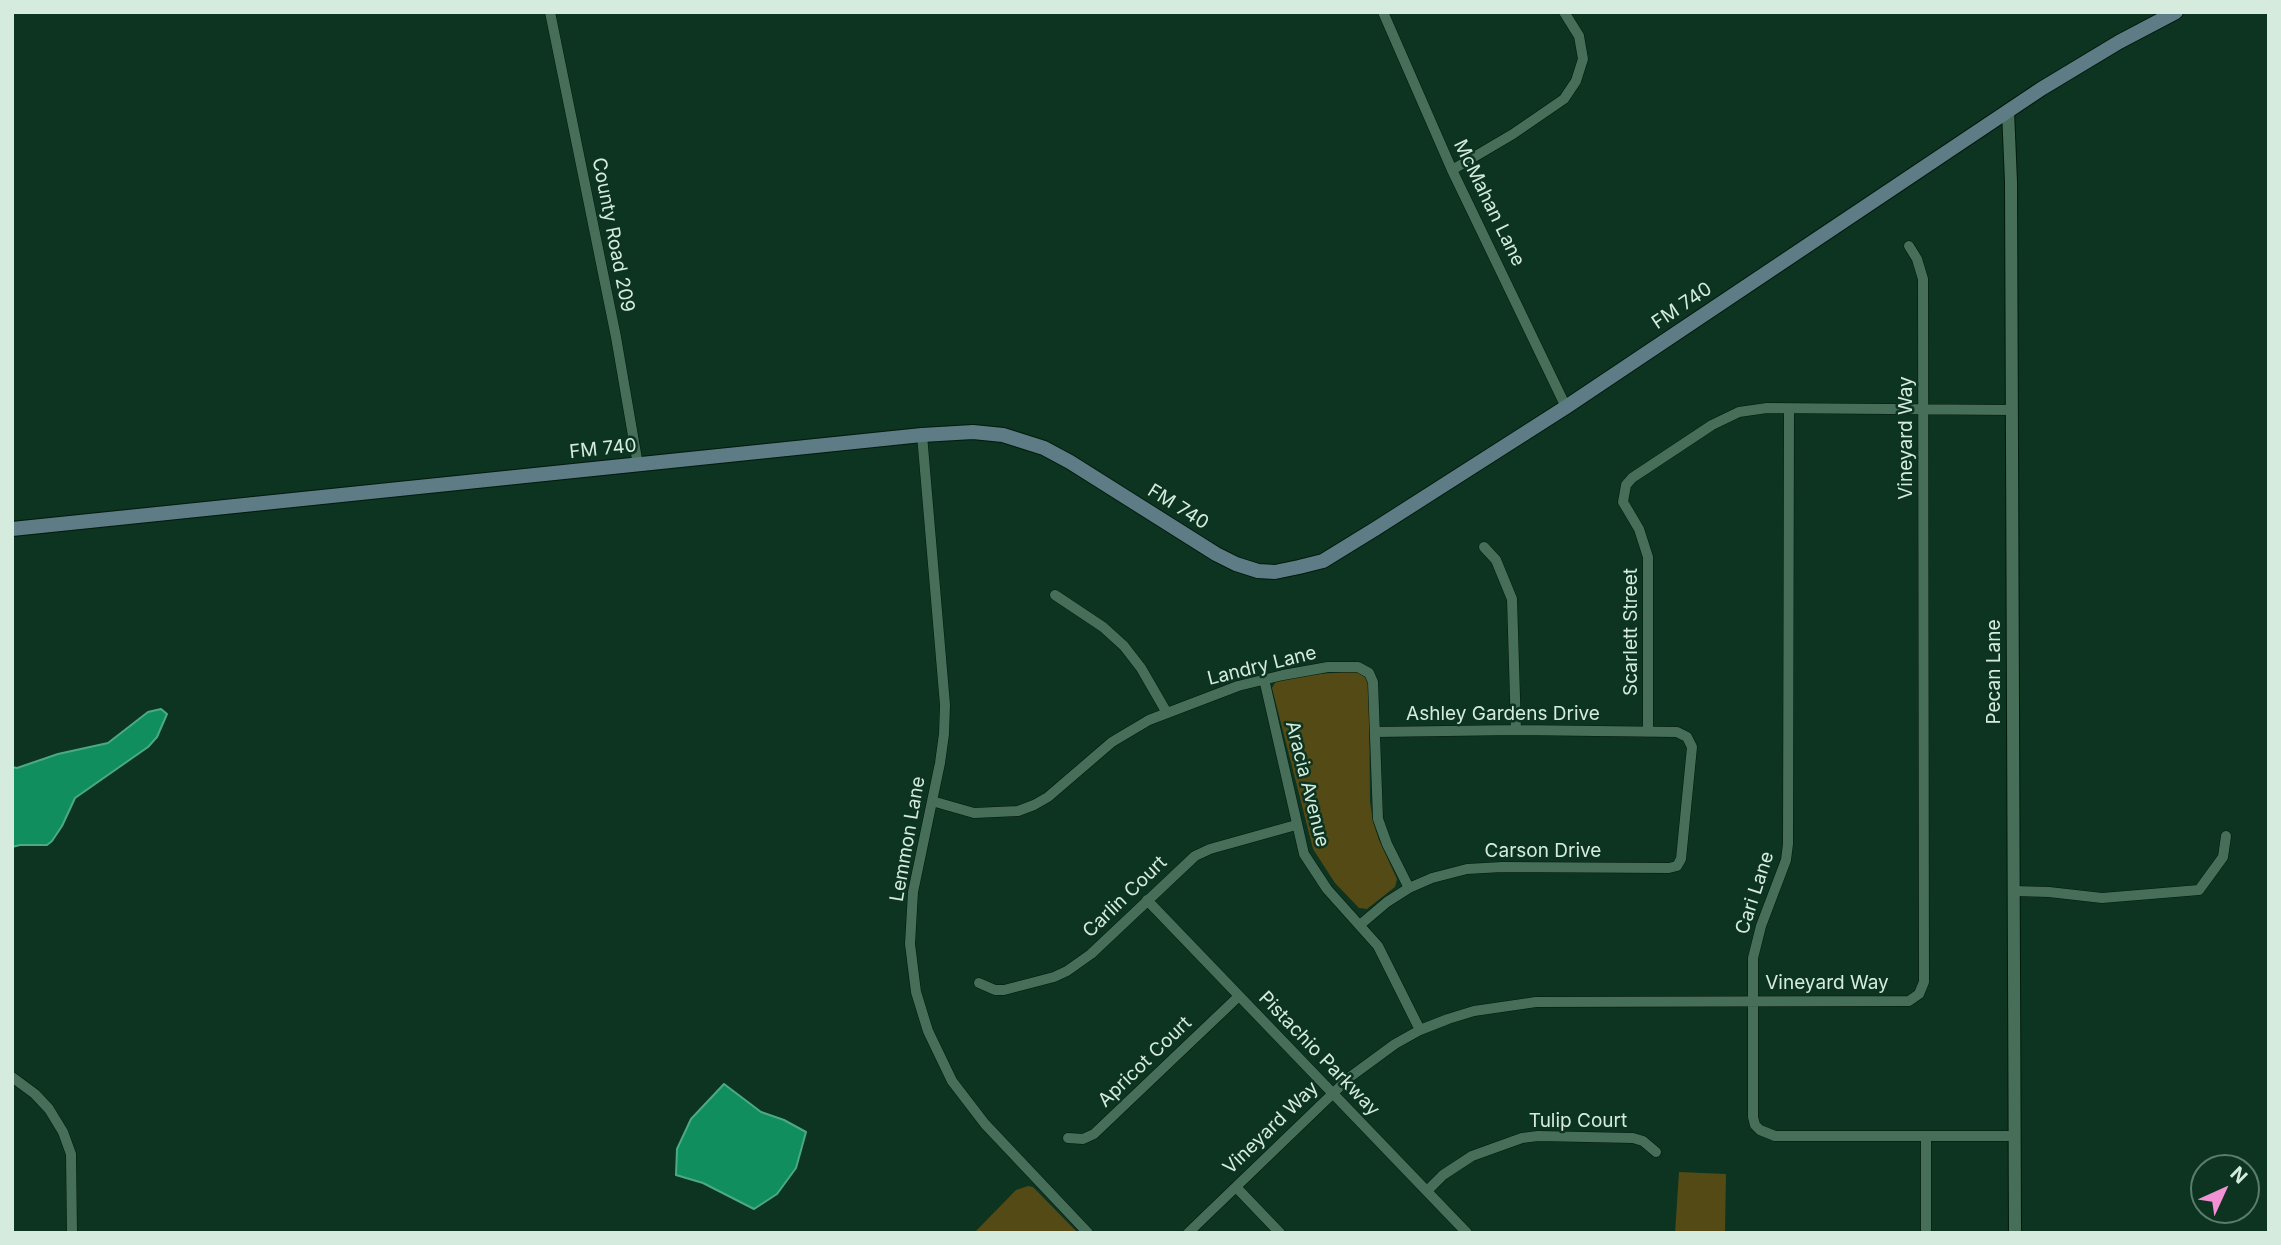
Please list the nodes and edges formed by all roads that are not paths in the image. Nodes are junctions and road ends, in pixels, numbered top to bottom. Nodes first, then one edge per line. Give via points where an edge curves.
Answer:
1 (551, 12) edge
2 (1383, 12) edge
3 (1564, 12) edge
4 (2176, 12) edge
5 (2008, 111) junction
6 (1452, 170) junction
7 (1909, 246) dead end
8 (1566, 407) junction
9 (1789, 409) junction
10 (1923, 410) junction
11 (2012, 410) junction
12 (922, 435) junction
13 (638, 465) junction
14 (12, 530) edge
15 (1484, 547) dead end
16 (1055, 594) dead end
17 (1264, 680) junction
18 (1167, 713) junction
19 (1516, 730) junction
20 (1376, 732) junction
21 (1648, 732) junction
22 (932, 802) junction
23 (1686, 803) joint
24 (1296, 825) junction
25 (2226, 836) dead end
26 (1409, 888) junction
27 (2014, 891) junction
28 (1146, 900) junction
29 (1361, 924) junction
30 (979, 983) dead end
31 (1239, 996) junction
32 (1753, 1001) junction
33 (1420, 1030) junction
34 (12, 1077) edge
35 (1333, 1094) junction
36 (1926, 1136) junction
37 (2014, 1136) junction
38 (1068, 1138) dead end
39 (1656, 1152) dead end
40 (1236, 1187) junction
41 (1427, 1191) junction
42 (72, 1233) edge
43 (1088, 1233) edge
44 (1188, 1233) edge
45 (1280, 1233) edge
46 (1467, 1233) edge
47 (1926, 1233) edge
48 (2015, 1233) edge

1 - 13 street, County Road 209
2 - 6 street, McMahan Lane
3 - 6 street via 1579,36 1583,59 1564,99
4 - 5 main road, FM 740 / FM 740
5 - 8 main road, FM 740 / FM 740
5 - 11 street, Pecan Lane
6 - 8 street, McMahan Lane
7 - 10 street, Vineyard Way via 1923,279
8 - 12 main road, FM 740 / FM 740 via 1323,561 1275,572 1258,571 1216,554 1044,448 1003,435
9 - 10 street, Scarlett Street
9 - 21 street, Scarlett Street via 1750,410 1725,417 1626,485 1623,502 1648,557
9 - 32 street, Cari Lane via 1788,844 1756,942
10 - 11 street, Scarlett Street
10 - 32 street, Vineyard Way via 1924,982 1919,994 1909,1000
11 - 27 street, Pecan Lane
12 - 13 main road, FM 740 / FM 740
12 - 22 street, Lemmon Lane via 945,705
13 - 14 main road, FM 740 / FM 740
15 - 19 street via 1496,560 1512,599
16 - 18 street via 1124,646
17 - 18 street, Landry Lane
17 - 20 street, Landry Lane via 1328,667 1364,669 1373,682
17 - 24 street, Aracia Avenue
18 - 22 street, Landry Lane via 1112,742 1034,805 987,814
19 - 20 street, Ashley Gardens Drive
19 - 21 street, Ashley Gardens Drive
20 - 26 street, Landry Lane via 1378,819
21 - 23 street, Ashley Gardens Drive via 1676,732 1690,741
22 - 43 street, Lemmon Lane via 913,892 910,944 916,992 928,1031 952,1081 985,1124
23 - 26 street, Carson Drive via 1681,859 1673,868 1484,868 1450,873
24 - 28 street, Carlin Court via 1210,849
24 - 29 street, Aracia Avenue via 1310,864
25 - 27 street via 2223,857 2199,890 2102,898
26 - 29 street, Carson Drive
27 - 37 street, Pecan Lane
28 - 30 street, Carlin Court via 1067,971 1004,990
28 - 31 street, Pistachio Parkway
29 - 33 street, Aracia Avenue via 1385,958
31 - 35 street, Pistachio Parkway
31 - 38 street, Apricot Court via 1094,1134
32 - 33 street, Vineyard Way via 1536,1002 1474,1011
32 - 36 street, Cari Lane via 1753,1117 1760,1130 1775,1136
33 - 35 street, Vineyard Way via 1371,1060
34 - 42 street via 35,1094 63,1132 71,1154
35 - 40 street, Vineyard Way
35 - 41 street, Pistachio Parkway
36 - 37 street, Cari Lane
36 - 47 street
37 - 48 street, Pecan Lane
39 - 41 street, Tulip Court via 1633,1138 1522,1138 1472,1156
40 - 44 street, Vineyard Way
40 - 45 street
41 - 46 street, Pistachio Parkway

